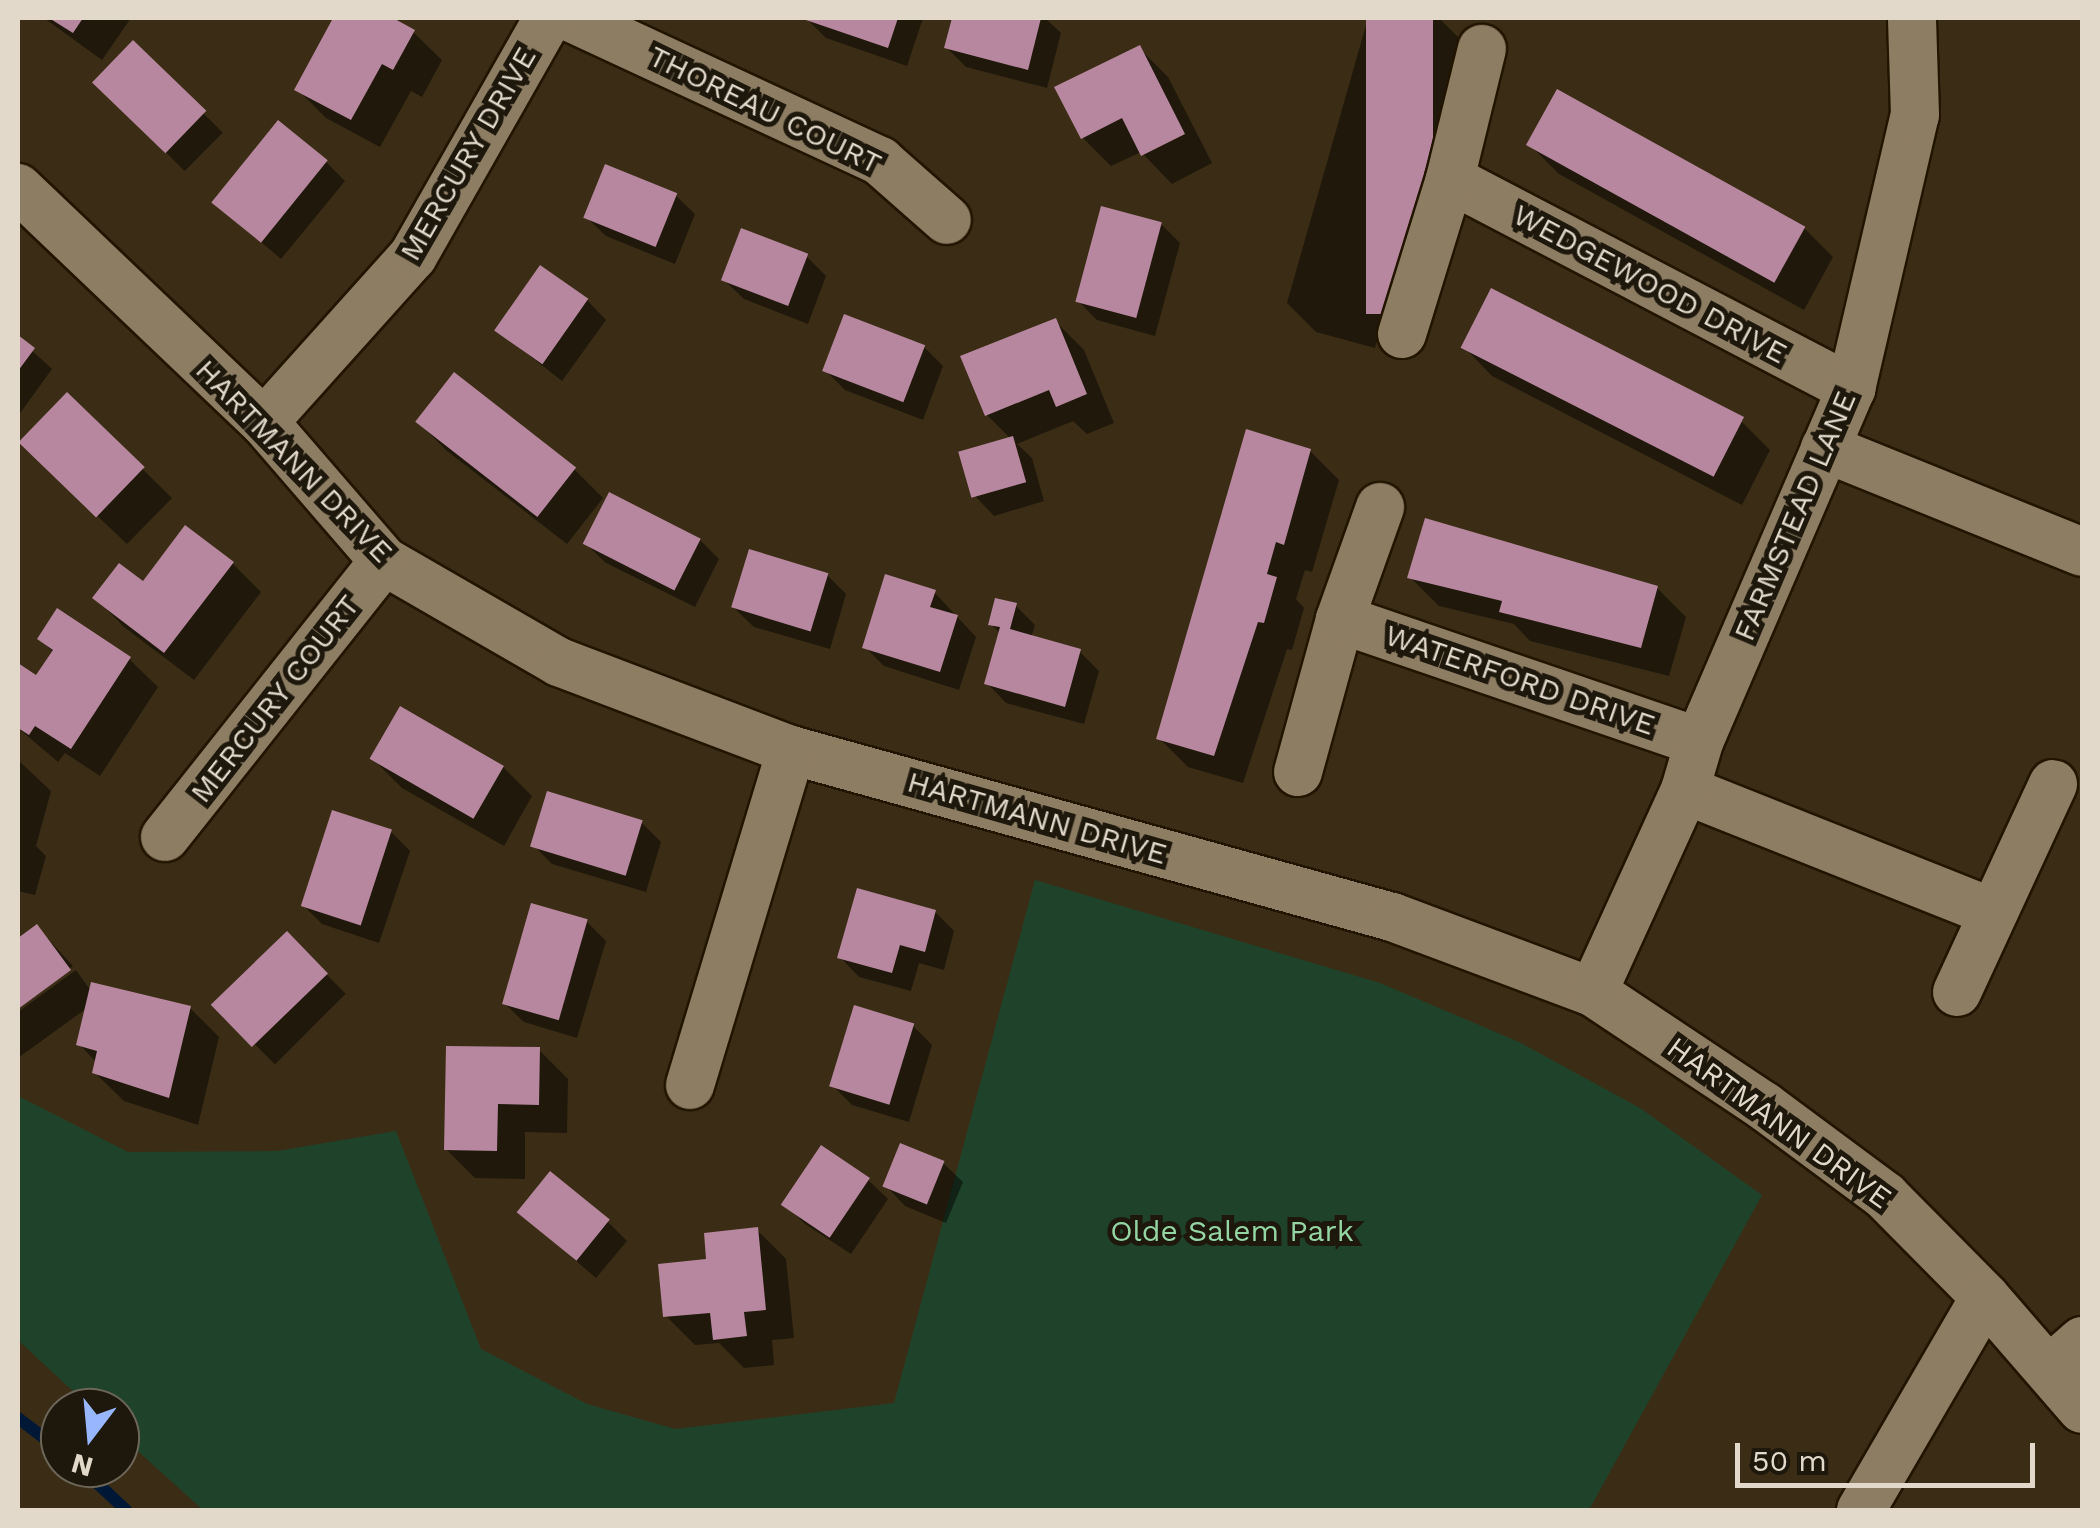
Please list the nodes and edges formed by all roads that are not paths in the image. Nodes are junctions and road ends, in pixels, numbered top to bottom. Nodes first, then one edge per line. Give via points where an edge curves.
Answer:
1 (548, 18) edge
2 (572, 18) edge
3 (1912, 18) edge
4 (1482, 50) dead end
5 (1450, 179) junction
6 (18, 188) edge
7 (947, 220) dead end
8 (1402, 334) dead end
9 (1851, 389) junction
10 (264, 422) junction
11 (1825, 448) junction
12 (1380, 507) dead end
13 (2082, 552) edge
14 (384, 561) junction
15 (1340, 619) junction
16 (1699, 742) junction
17 (791, 750) junction
18 (1298, 772) dead end
19 (2053, 784) dead end
20 (1684, 790) junction
21 (165, 837) dead end
22 (1992, 912) junction
23 (1593, 992) junction
24 (1957, 992) dead end
25 (690, 1085) dead end
26 (1984, 1297) junction
27 (2066, 1356) edge
28 (2082, 1409) edge
29 (1860, 1510) edge

1 - 10 street, MERCURY DRIVE via 413,256
2 - 7 street, THOREAU COURT via 880,161
3 - 9 street, FARMSTEAD LANE via 1915,114
4 - 5 street
5 - 8 street
5 - 9 street, WEDGEWOOD DRIVE
6 - 10 street, HARTMANN DRIVE
9 - 11 street, FARMSTEAD LANE
10 - 14 street, HARTMANN DRIVE
11 - 13 street
11 - 16 street, FARMSTEAD LANE
12 - 15 street
14 - 17 street, HARTMANN DRIVE via 559,662
14 - 21 street, MERCURY COURT
15 - 16 street, WATERFORD DRIVE
15 - 18 street
16 - 20 street, FARMSTEAD LANE
17 - 23 street, HARTMANN DRIVE via 1392,917
17 - 25 street
19 - 22 street
20 - 22 street
20 - 23 street, FARMSTEAD LANE
22 - 24 street
23 - 26 street, HARTMANN DRIVE via 1884,1196
26 - 27 street, HARTMANN DRIVE
26 - 29 street
27 - 28 street, HARTMANN DRIVE

